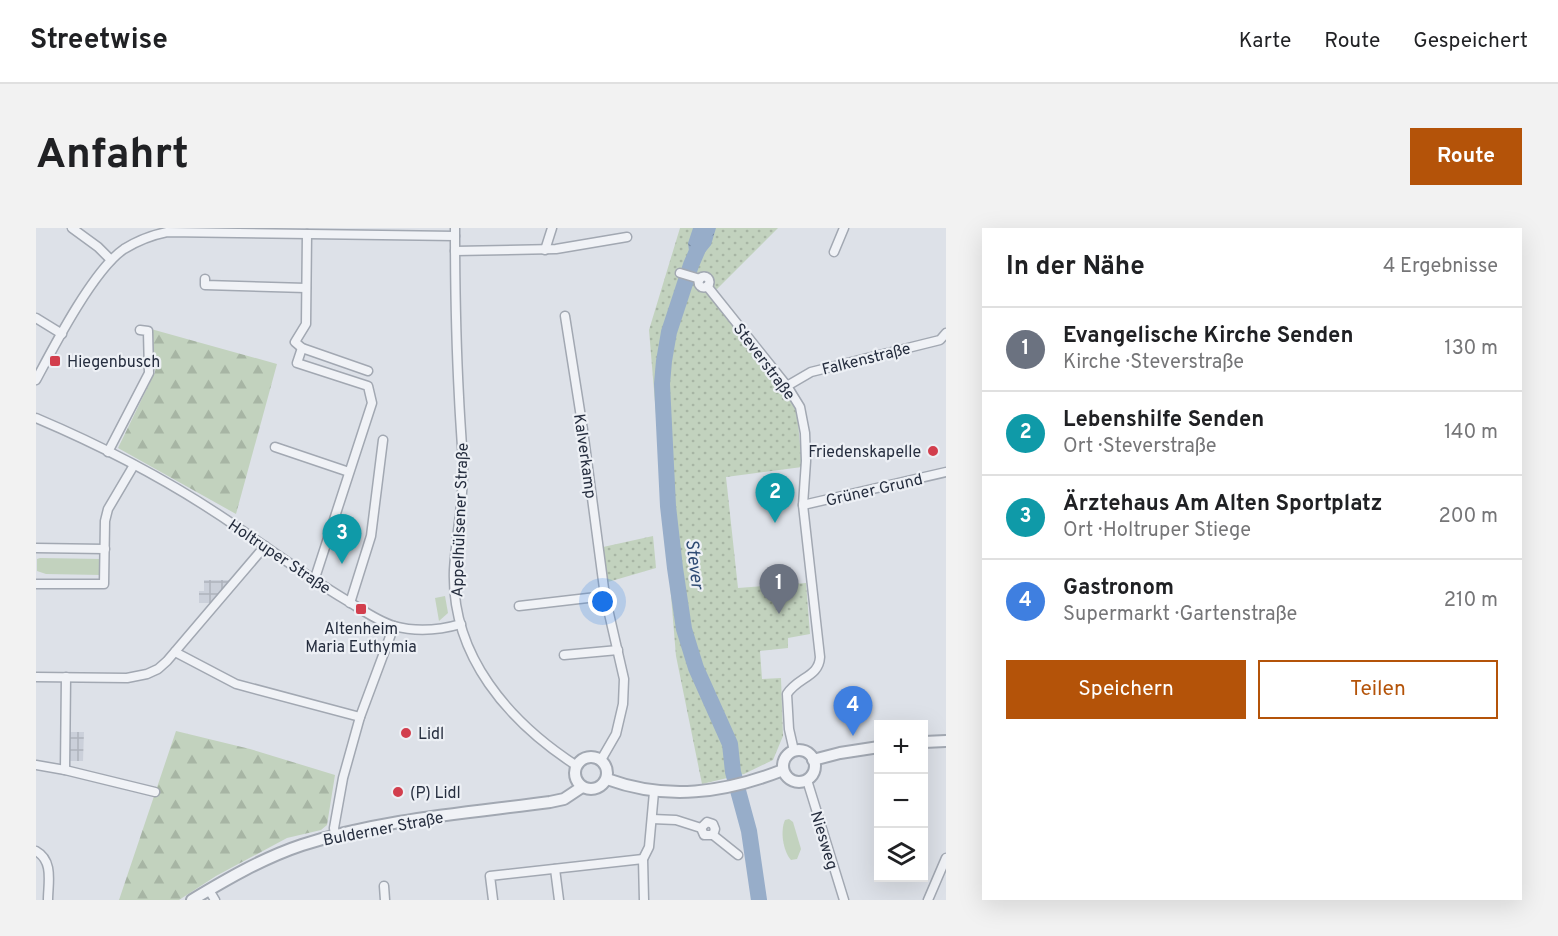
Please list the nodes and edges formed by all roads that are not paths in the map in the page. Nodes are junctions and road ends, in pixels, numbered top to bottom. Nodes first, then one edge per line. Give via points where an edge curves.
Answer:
1 (72, 228) edge
2 (552, 228) edge
3 (844, 228) edge
4 (358, 231) edge
5 (401, 232) edge
6 (455, 232) edge
7 (307, 234) junction
8 (627, 237) dead end
9 (545, 250) junction
10 (455, 251) junction
11 (834, 252) dead end
12 (111, 260) junction
13 (680, 273) dead end
14 (205, 279) dead end
15 (306, 288) junction
16 (566, 316) dead end
17 (36, 318) edge
18 (140, 330) dead end
19 (946, 333) edge
20 (62, 334) junction
21 (302, 348) junction
22 (368, 371) dead end
23 (36, 380) edge
24 (787, 386) junction
25 (36, 418) edge
26 (383, 440) dead end
27 (275, 447) dead end
28 (108, 452) junction
29 (134, 465) junction
30 (349, 472) junction
31 (946, 472) edge
32 (803, 505) junction
33 (265, 546) junction
34 (36, 548) edge
35 (105, 549) junction
36 (314, 580) junction
37 (36, 584) edge
38 (605, 596) junction
39 (350, 603) junction
40 (519, 606) dead end
41 (461, 624) junction
42 (394, 626) junction
43 (618, 650) junction
44 (175, 652) junction
45 (564, 655) dead end
46 (36, 677) edge
47 (66, 677) junction
48 (360, 717) junction
49 (946, 741) edge
50 (928, 742) edge
51 (874, 748) edge
52 (794, 751) junction
53 (602, 760) junction
54 (813, 760) junction
55 (36, 765) edge
56 (577, 766) junction
57 (66, 770) junction
58 (783, 770) junction
59 (607, 779) junction
60 (807, 780) junction
61 (582, 787) junction
62 (155, 792) dead end
63 (654, 792) junction
64 (652, 819) junction
65 (335, 836) junction
66 (36, 851) edge
67 (738, 855) dead end
68 (946, 858) edge
69 (643, 859) junction
70 (555, 869) junction
71 (384, 886) dead end
72 (208, 890) junction
73 (48, 900) edge
74 (192, 900) edge
75 (215, 900) edge
76 (385, 900) edge
77 (493, 900) edge
78 (559, 900) edge
79 (644, 900) edge
80 (843, 900) edge
81 (928, 900) edge

1 - 12 street
2 - 9 street
3 - 11 street
4 - 5 street
4 - 7 street
5 - 6 street
6 - 10 street, Appelhülsener Straße
7 - 12 street via 167,232 139,241
7 - 15 street
8 - 9 street
9 - 10 street
10 - 41 street, Appelhülsener Straße via 463,469 454,579
12 - 20 street
13 - 24 street, Steverstraße via 699,278 700,286 708,286
14 - 15 street via 205,285
15 - 21 street via 306,324 295,342
16 - 38 street, Kalverkamp
17 - 20 street
18 - 28 street via 148,331 149,373
19 - 24 street, Falkenstraße via 940,340 811,372
20 - 23 street
21 - 22 street
21 - 30 street via 297,363 368,386 372,403
24 - 32 street, Steverstraße via 800,407 805,433
25 - 28 street, Holtruper Straße
26 - 39 street via 371,536
27 - 30 street
28 - 29 street, Holtruper Straße
29 - 33 street, Holtruper Straße
29 - 35 street via 108,509
30 - 36 street
31 - 32 street, Grüner Grund
32 - 52 street, Steverstraße via 819,664 816,671 797,682 787,694
33 - 36 street, Holtruper Straße
33 - 44 street
34 - 35 street
35 - 37 street via 104,584
36 - 39 street, Holtruper Straße
38 - 40 street
38 - 43 street, Kalverkamp
39 - 42 street, Holtruper Straße
41 - 42 street, Holtruper Straße via 428,630
41 - 56 street, Appelhülsener Straße via 478,666 509,711 544,744
42 - 48 street
43 - 45 street
43 - 53 street, Kalverkamp via 624,679 623,705 616,734
44 - 47 street via 158,669 137,677
44 - 48 street via 236,684
46 - 47 street
47 - 57 street
48 - 65 street via 343,778
49 - 50 street
51 - 54 street
52 - 54 street via 806,752
52 - 58 street via 785,758
53 - 56 street via 588,757
53 - 59 street
54 - 60 street via 814,771
55 - 57 street
56 - 61 street via 575,776
57 - 62 street
58 - 60 street via 794,781
58 - 63 street via 728,787
59 - 61 street via 597,789
59 - 63 street
60 - 80 street, Niesweg
61 - 65 street, Bulderner Straße via 564,799 550,802 416,820
63 - 64 street
64 - 67 street via 676,820 701,828 704,835 713,835
64 - 69 street via 650,847
65 - 72 street, Bulderner Straße via 266,859
66 - 73 street via 48,862
68 - 81 street
69 - 70 street
69 - 79 street
70 - 77 street via 490,876
70 - 78 street
71 - 76 street
72 - 74 street, Bulderner Straße
72 - 75 street

